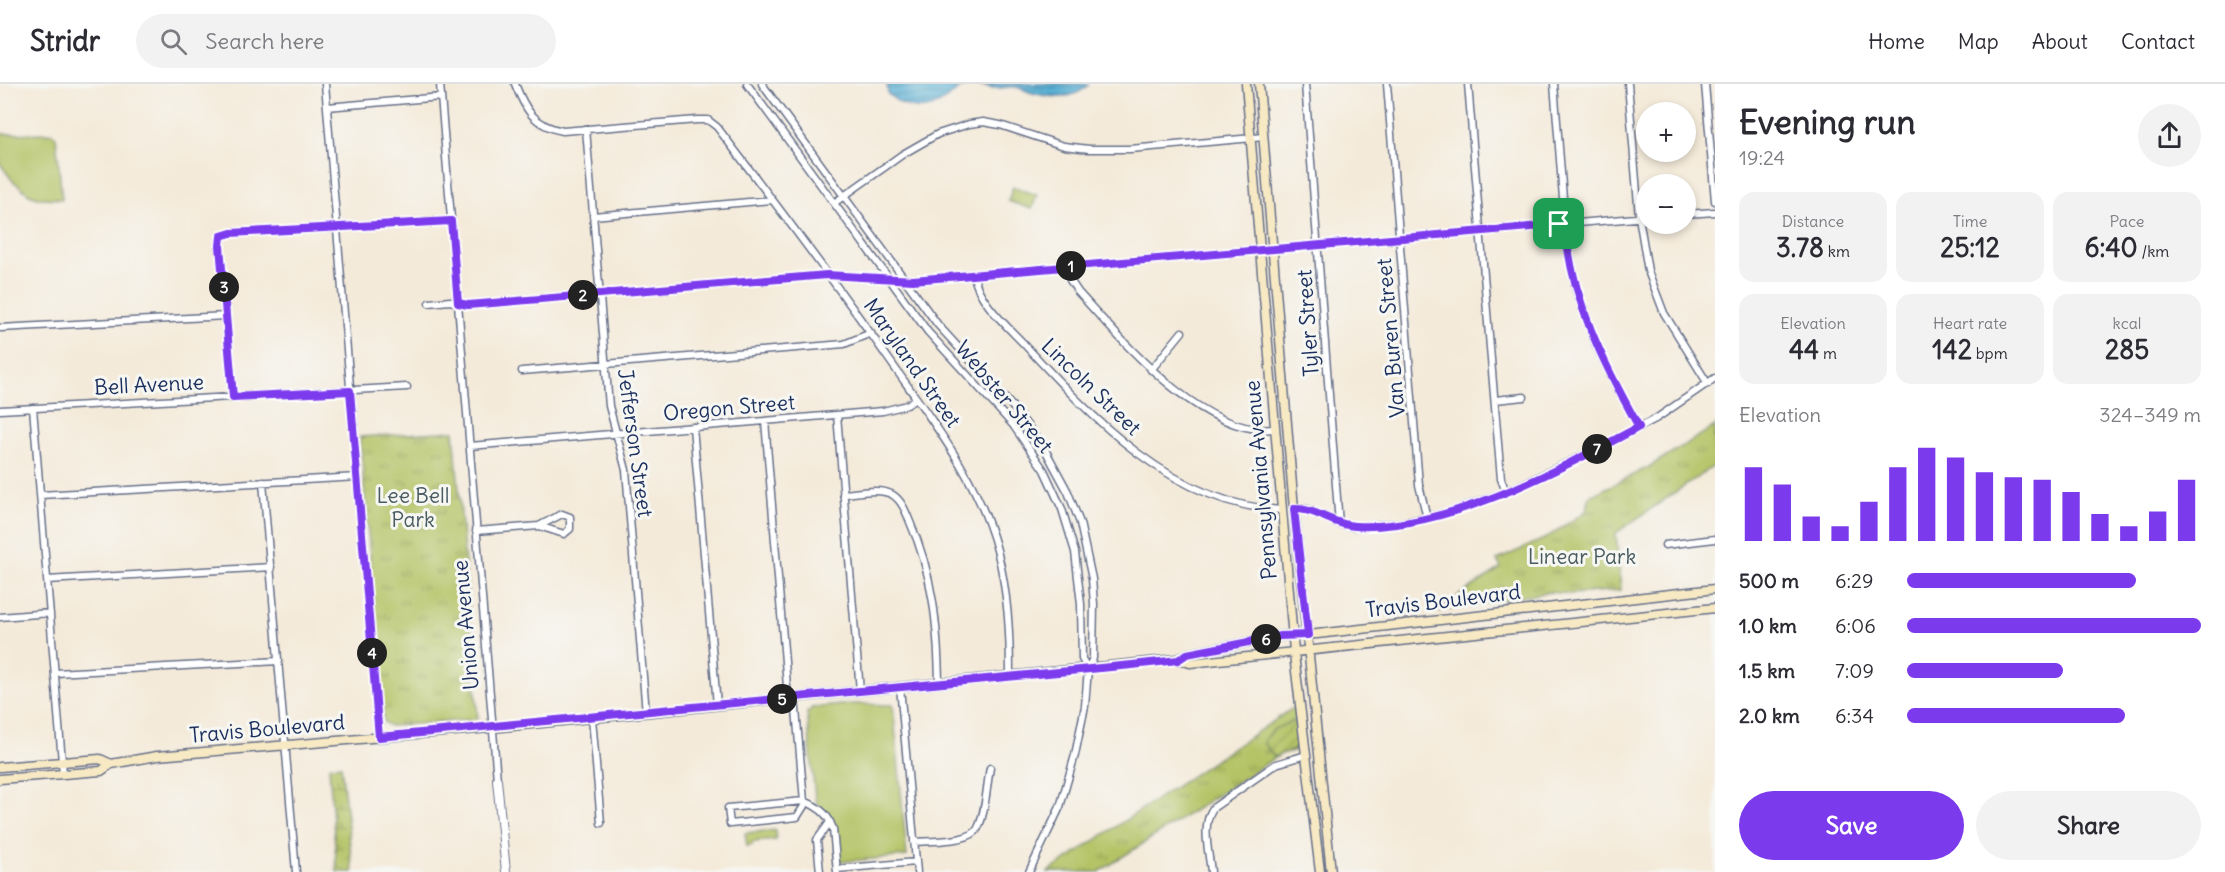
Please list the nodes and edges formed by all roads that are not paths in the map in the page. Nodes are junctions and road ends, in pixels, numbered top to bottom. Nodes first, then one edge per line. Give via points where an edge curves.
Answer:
1 (325, 84) edge
2 (440, 84) edge
3 (515, 84) edge
4 (747, 84) edge
5 (762, 84) edge
6 (1246, 84) edge
7 (1259, 84) edge
8 (1305, 84) edge
9 (1387, 84) edge
10 (1468, 84) edge
11 (1554, 84) edge
12 (1628, 84) edge
13 (1705, 84) edge
14 (441, 98) junction
15 (327, 107) junction
16 (586, 129) junction
17 (1264, 137) junction
18 (1250, 138) junction
19 (1636, 181) edge
20 (844, 196) junction
21 (772, 200) junction
22 (1715, 201) edge
23 (834, 203) junction
24 (1715, 212) edge
25 (1696, 213) edge
26 (593, 216) junction
27 (1636, 217) edge
28 (451, 221) junction
29 (1565, 224) junction
30 (338, 228) junction
31 (1481, 231) junction
32 (1641, 234) edge
33 (1400, 238) junction
34 (1319, 245) junction
35 (1272, 249) junction
36 (1259, 250) junction
37 (1068, 266) junction
38 (827, 275) junction
39 (974, 275) junction
40 (889, 278) junction
41 (905, 279) junction
42 (600, 294) junction
43 (429, 303) dead end
44 (458, 303) junction
45 (226, 316) junction
46 (0, 328) edge
47 (1182, 332) dead end
48 (871, 333) junction
49 (606, 363) junction
50 (1150, 370) junction
51 (522, 371) dead end
52 (1715, 378) edge
53 (1708, 384) junction
54 (407, 387) dead end
55 (350, 391) junction
56 (233, 397) junction
57 (1524, 397) dead end
58 (916, 398) junction
59 (1495, 400) junction
60 (33, 408) junction
61 (0, 410) edge
62 (837, 416) junction
63 (765, 421) junction
64 (693, 427) junction
65 (1639, 427) junction
66 (1274, 429) junction
67 (617, 434) junction
68 (470, 446) junction
69 (358, 477) junction
70 (263, 482) junction
71 (1506, 492) junction
72 (40, 495) junction
73 (843, 495) junction
74 (1294, 509) junction
75 (1282, 510) junction
76 (1427, 518) junction
77 (1340, 524) junction
78 (539, 526) junction
79 (476, 531) junction
80 (1715, 539) edge
81 (1665, 545) dead end
82 (271, 567) junction
83 (47, 580) junction
84 (1715, 589) edge
85 (1715, 609) edge
86 (50, 613) junction
87 (0, 617) edge
88 (1293, 635) junction
89 (1308, 635) junction
90 (1310, 652) junction
91 (1294, 653) junction
92 (1178, 660) junction
93 (279, 661) junction
94 (1088, 669) junction
95 (56, 673) junction
96 (1010, 676) junction
97 (939, 683) junction
98 (900, 687) junction
99 (860, 691) junction
100 (792, 698) junction
101 (717, 705) junction
102 (646, 713) junction
103 (592, 718) junction
104 (493, 728) junction
105 (379, 737) junction
106 (286, 746) junction
107 (1306, 755) junction
108 (62, 762) junction
109 (111, 764) junction
110 (0, 767) edge
111 (990, 768) dead end
112 (63, 774) junction
113 (0, 779) edge
114 (497, 780) joint
115 (804, 801) junction
116 (830, 822) junction
117 (601, 823) dead end
118 (914, 842) junction
119 (916, 862) junction
120 (837, 870) edge
121 (296, 872) edge
122 (506, 872) edge
123 (820, 872) edge
124 (917, 872) edge
125 (1029, 872) edge
126 (1211, 872) edge
127 (1320, 872) edge
128 (1331, 872) edge

1 - 15 street
2 - 14 street, Union Avenue
3 - 16 street via 526,108 540,123 563,131
4 - 23 street, Webster Street
5 - 20 street, Webster Street
6 - 18 main road, Pennsylvania Avenue
7 - 17 main road, Pennsylvania Avenue
8 - 34 street, Tyler Street
9 - 33 street, Van Buren Street
10 - 31 street
11 - 29 street
12 - 19 street
13 - 22 street
14 - 15 street
14 - 28 street, Union Avenue
15 - 30 street
16 - 21 street, Maryland Street via 708,120
16 - 26 street, Jefferson Street
17 - 18 street
17 - 35 main road, Pennsylvania Avenue
18 - 20 street via 1089,149 1064,146 983,122 938,134
18 - 36 main road, Pennsylvania Avenue
20 - 23 street
20 - 41 street, Webster Street
21 - 26 street
21 - 38 street, Maryland Street
23 - 40 street, Webster Street
24 - 25 street
26 - 42 street, Jefferson Street
27 - 29 street
28 - 30 street
28 - 44 street, Union Avenue
29 - 31 street
29 - 65 street via 1572,274 1586,320
30 - 45 street via 221,236
30 - 55 street
31 - 33 street
31 - 59 street
32 - 53 street via 1654,291
33 - 34 street
33 - 76 street, Van Buren Street via 1419,484
34 - 35 street
34 - 77 street, Tyler Street
35 - 36 street
35 - 74 main road, Pennsylvania Avenue
36 - 37 street
36 - 66 main road, Pennsylvania Avenue
37 - 39 street
37 - 50 street via 1073,286
38 - 40 street
38 - 42 street
38 - 48 street, Maryland Street
39 - 41 street
39 - 75 street, Lincoln Street via 979,293 1005,324 1115,437 1182,481 1218,497 1251,507
40 - 41 street
40 - 94 street, Webster Street via 928,332 1013,425 1052,486 1075,552 1082,659
41 - 94 street, Webster Street via 938,325 1024,420 1068,492 1080,523 1092,579 1093,658
42 - 44 street
42 - 49 street, Jefferson Street
43 - 44 street
44 - 68 street, Union Avenue
45 - 46 street
45 - 56 street
47 - 50 street
48 - 49 street via 844,344
48 - 58 street, Maryland Street
49 - 51 street
49 - 67 street, Jefferson Street via 609,406
50 - 66 street via 1215,414 1249,429
52 - 53 street
53 - 65 street
54 - 55 street, Bell Avenue
55 - 56 street, Bell Avenue
55 - 69 street
56 - 60 street, Bell Avenue
57 - 59 street
58 - 62 street, Oregon Street via 899,408
58 - 96 street, Maryland Street via 966,472 996,549 1007,601
59 - 71 street via 1501,479
60 - 61 street, Bell Avenue
60 - 72 street
62 - 63 street, Oregon Street
62 - 73 street
63 - 64 street, Oregon Street
63 - 100 street
64 - 67 street, Oregon Street
64 - 101 street
65 - 71 street
66 - 75 main road, Pennsylvania Avenue
67 - 68 street, Oregon Street
67 - 102 street, Jefferson Street via 626,470
68 - 79 street, Union Avenue
69 - 70 street
69 - 105 street
70 - 72 street
70 - 82 street
71 - 76 street
72 - 83 street
73 - 97 street via 887,492 902,504 918,539 932,591
73 - 99 street
74 - 77 street via 1307,509
74 - 89 main road, Pennsylvania Avenue
75 - 88 main road, Pennsylvania Avenue
76 - 77 street via 1374,526
78 - 78 street via 564,534 571,521 562,514
78 - 79 street
79 - 104 street, Union Avenue
80 - 81 street
82 - 83 street
82 - 93 street
83 - 86 street
84 - 89 main road, Travis Boulevard
85 - 90 main road, Travis Boulevard
86 - 87 street
86 - 95 street
88 - 89 main road, Travis Boulevard
88 - 91 main road, Pennsylvania Avenue
88 - 92 main road, Travis Boulevard via 1187,654
89 - 90 main road, Pennsylvania Avenue
90 - 91 main road, Travis Boulevard
90 - 128 main road, Pennsylvania Avenue
91 - 92 main road, Travis Boulevard via 1190,663
91 - 107 main road, Pennsylvania Avenue
92 - 94 main road, Travis Boulevard
93 - 95 street
93 - 106 street
94 - 96 main road, Travis Boulevard
94 - 125 street via 1076,755 1060,807
95 - 108 street
96 - 97 main road, Travis Boulevard
97 - 98 main road, Travis Boulevard
98 - 99 main road, Travis Boulevard
98 - 118 street
99 - 100 main road, Travis Boulevard
100 - 101 main road, Travis Boulevard
100 - 115 street
101 - 102 main road, Travis Boulevard
102 - 103 main road, Travis Boulevard
103 - 104 main road, Travis Boulevard
103 - 117 street
104 - 105 main road, Travis Boulevard
104 - 114 street, Union Avenue
105 - 106 main road, Travis Boulevard
106 - 109 main road, Travis Boulevard via 157,756
106 - 121 street
107 - 126 street via 1276,764 1208,815
107 - 127 main road, Pennsylvania Avenue
108 - 109 main road, Travis Boulevard via 100,759
108 - 110 main road, Travis Boulevard
108 - 112 street
109 - 112 main road, Travis Boulevard via 101,771
111 - 118 street via 977,831 969,836
112 - 113 main road, Travis Boulevard
114 - 122 street, Union Avenue
115 - 115 street via 728,808 730,824 797,817
115 - 116 street
116 - 120 street
116 - 123 street via 817,840
118 - 119 street
119 - 120 street
119 - 124 street

